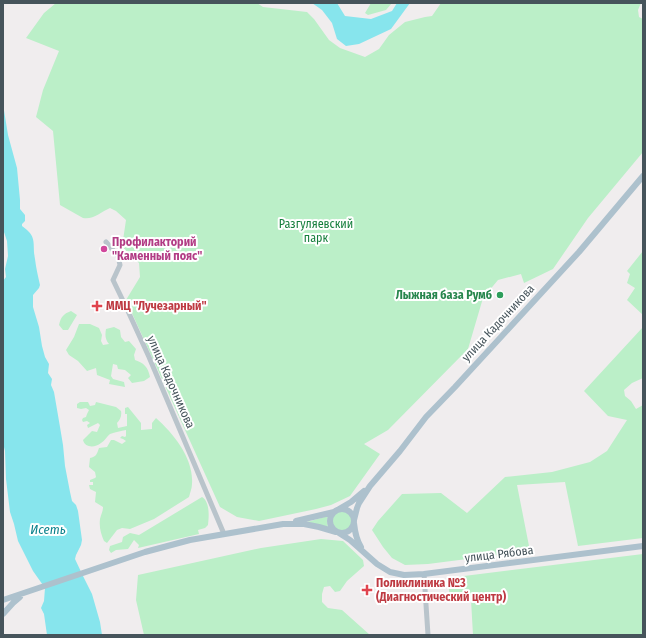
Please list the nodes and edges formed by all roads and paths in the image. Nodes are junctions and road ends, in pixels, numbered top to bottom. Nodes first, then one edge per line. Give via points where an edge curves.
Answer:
1 (643, 176) edge
2 (106, 242) dead end
3 (370, 486) junction
4 (337, 510) junction
5 (354, 521) junction
6 (283, 524) junction
7 (337, 533) junction
8 (224, 534) junction
9 (643, 546) edge
10 (366, 553) junction
11 (424, 574) junction
12 (33, 590) junction
13 (3, 600) edge
14 (3, 614) edge
15 (428, 635) edge

1 - 3 main road, улица Кадочникова via 579,252 426,417
2 - 8 street, улица Кадочникова via 118,256 120,265 113,280 149,357
3 - 4 main road
3 - 5 main road via 359,503
4 - 5 main road via 348,510
4 - 6 main road
4 - 7 main road via 330,516 332,528
5 - 7 main road via 350,531
5 - 10 main road via 357,539
6 - 7 main road via 304,524
6 - 8 main road
7 - 10 main road
8 - 12 main road via 160,547
9 - 11 main road, улица Рябова
10 - 11 main road, улица Рябова via 392,573
11 - 15 street
12 - 13 main road
12 - 14 main road via 17,599

